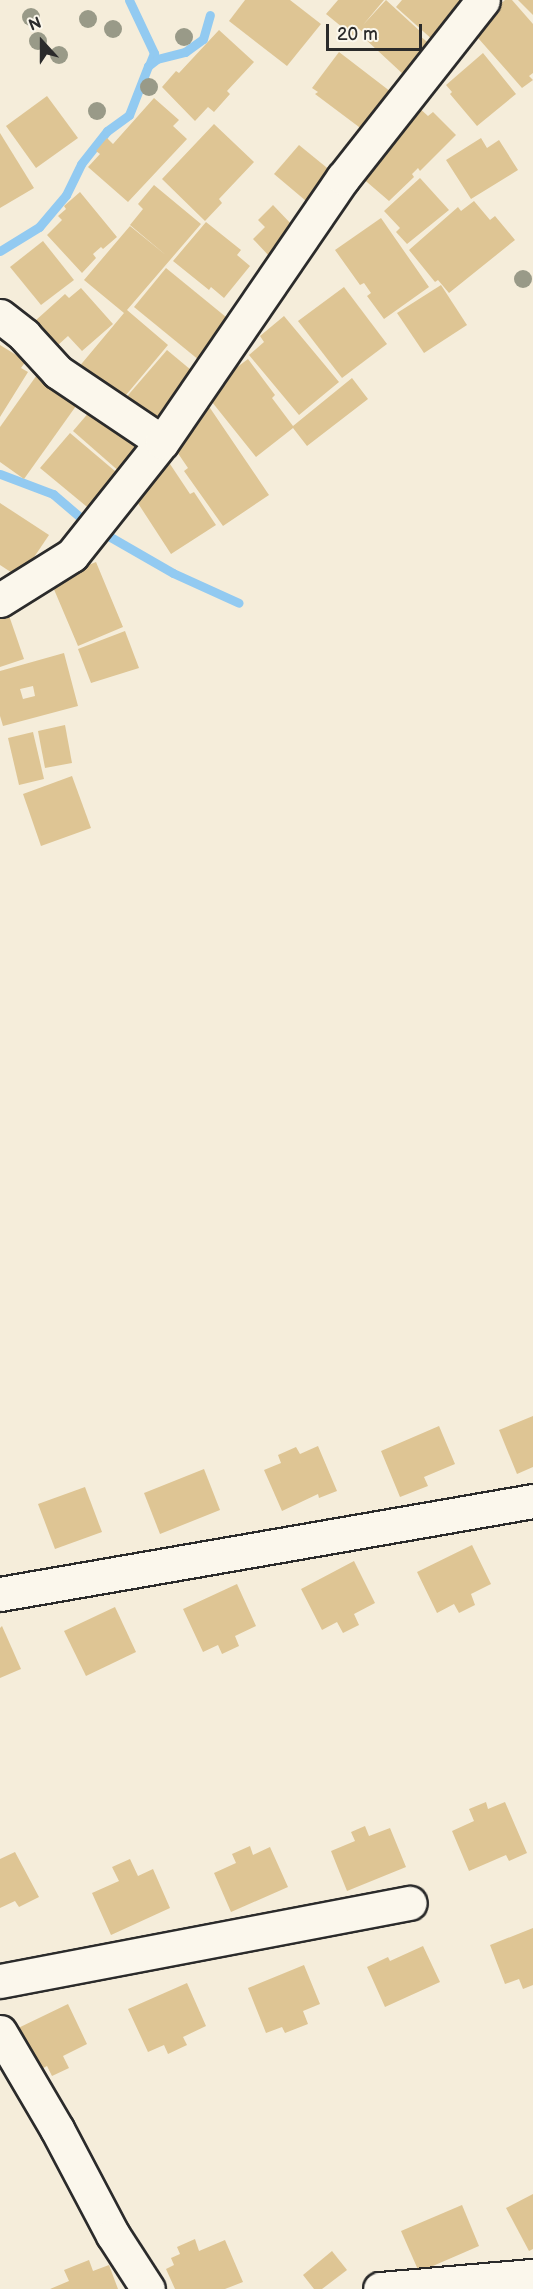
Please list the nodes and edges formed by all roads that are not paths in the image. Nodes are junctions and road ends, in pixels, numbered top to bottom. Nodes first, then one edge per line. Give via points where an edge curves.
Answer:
1 (483, 0) edge
2 (0, 316) edge
3 (162, 442) junction
4 (0, 600) edge
5 (533, 1502) edge
6 (0, 1594) edge
7 (410, 1903) dead end
8 (0, 1981) edge
9 (0, 2032) edge
10 (533, 2276) edge
11 (148, 2289) edge
12 (380, 2289) edge

1 - 3 street via 343,178
2 - 3 street via 24,335 58,372
3 - 4 street via 72,555
5 - 6 street
7 - 8 street
9 - 11 street via 113,2235
10 - 12 street

